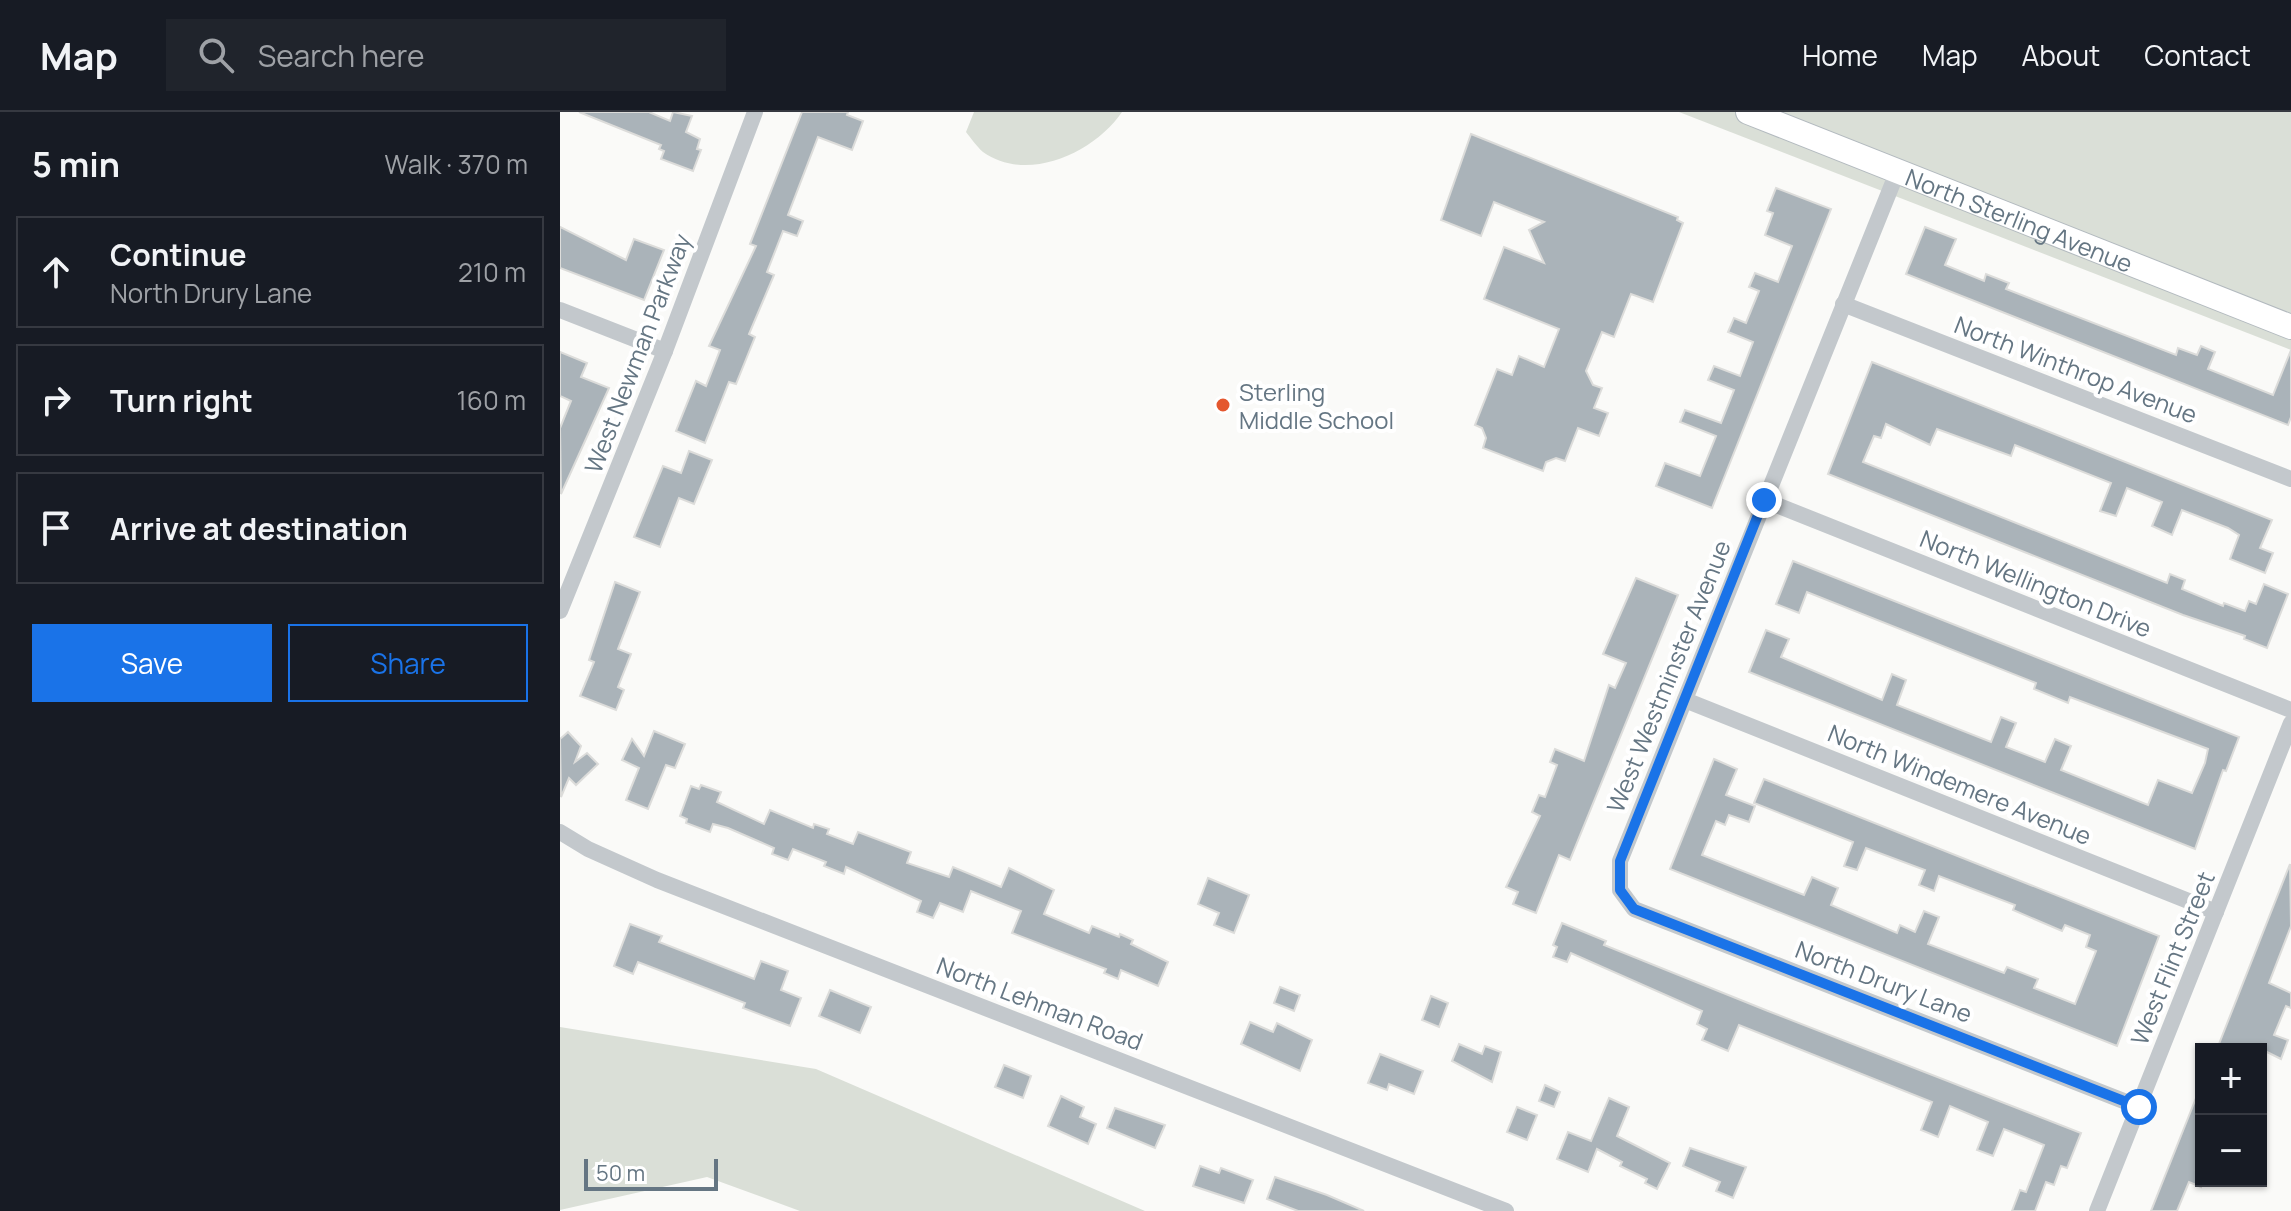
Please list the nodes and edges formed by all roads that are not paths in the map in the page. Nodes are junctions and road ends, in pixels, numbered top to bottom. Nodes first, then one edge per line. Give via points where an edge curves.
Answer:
1 (755, 112) edge
2 (1748, 112) edge
3 (1898, 170) junction
4 (1843, 304) junction
5 (560, 310) edge
6 (2291, 327) edge
7 (665, 351) junction
8 (2291, 479) edge
9 (1764, 500) junction
10 (560, 611) edge
11 (1685, 700) junction
12 (2291, 710) edge
13 (2291, 723) edge
14 (560, 832) edge
15 (1620, 890) joint
16 (2216, 912) junction
17 (2139, 1107) junction
18 (1506, 1211) edge
19 (2097, 1211) edge

1 - 7 street, West Newman Parkway
2 - 3 main road, North Sterling Avenue
3 - 4 street, West Westminster Avenue
3 - 6 main road, North Sterling Avenue
4 - 8 street, North Winthrop Avenue
4 - 9 street, West Westminster Avenue
5 - 7 street
7 - 10 street, West Newman Parkway
9 - 11 street, West Westminster Avenue
9 - 12 street, North Wellington Drive
11 - 15 street, West Westminster Avenue via 1620,861
11 - 16 street, North Windemere Avenue
13 - 16 street, West Flint Street
14 - 18 street, North Lehman Road via 657,880
15 - 17 street, North Drury Lane via 1634,909
16 - 17 street, West Flint Street
17 - 19 street, West Flint Street

